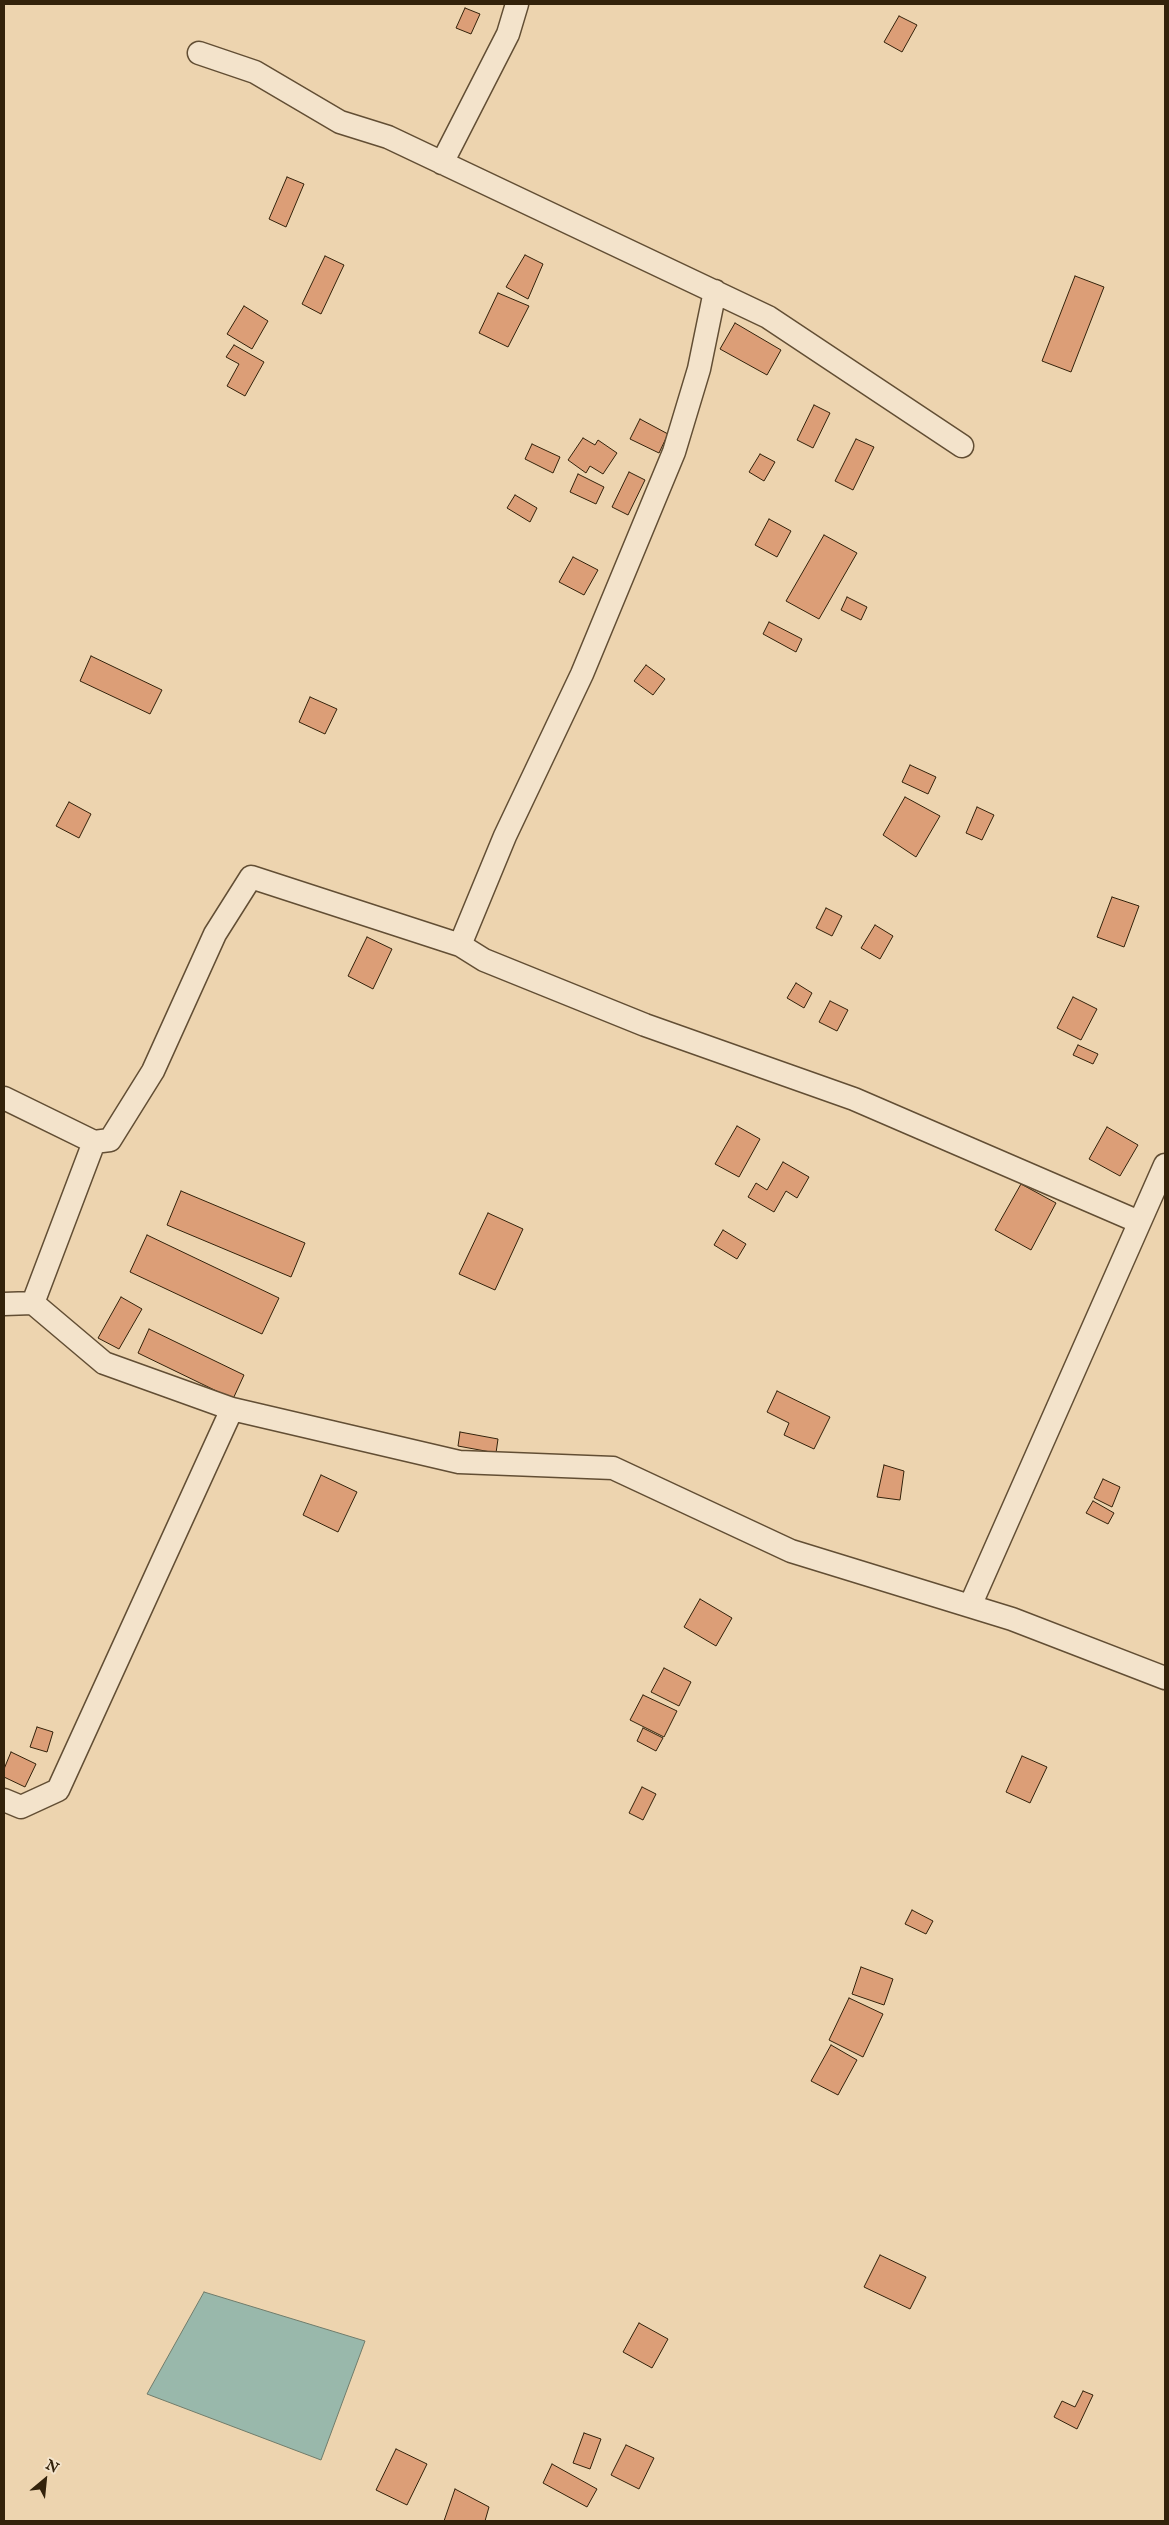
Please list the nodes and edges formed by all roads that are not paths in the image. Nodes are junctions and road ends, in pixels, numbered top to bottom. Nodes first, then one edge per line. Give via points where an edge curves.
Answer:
1 (517, 4) edge
2 (199, 53) dead end
3 (442, 163) junction
4 (714, 291) junction
5 (962, 446) dead end
6 (460, 945) junction
7 (4, 1098) edge
8 (94, 1142) junction
9 (1165, 1165) edge
10 (1139, 1222) junction
11 (33, 1303) junction
12 (4, 1304) edge
13 (232, 1409) junction
14 (970, 1606) junction
15 (1165, 1678) edge
16 (4, 1800) edge

1 - 3 street via 508,34
2 - 3 street via 255,72 340,122 388,137
3 - 4 street
4 - 5 street via 768,316
4 - 6 street via 699,369 674,452 582,674 504,836
6 - 8 street via 252,877 215,934 153,1071 110,1140
6 - 10 street via 484,960 645,1025 854,1099
7 - 8 street
8 - 11 street
9 - 10 street
10 - 14 street
11 - 12 street
11 - 13 street via 104,1364
13 - 14 street via 459,1462 613,1468 791,1550
13 - 16 street via 58,1790 21,1807
14 - 15 street

